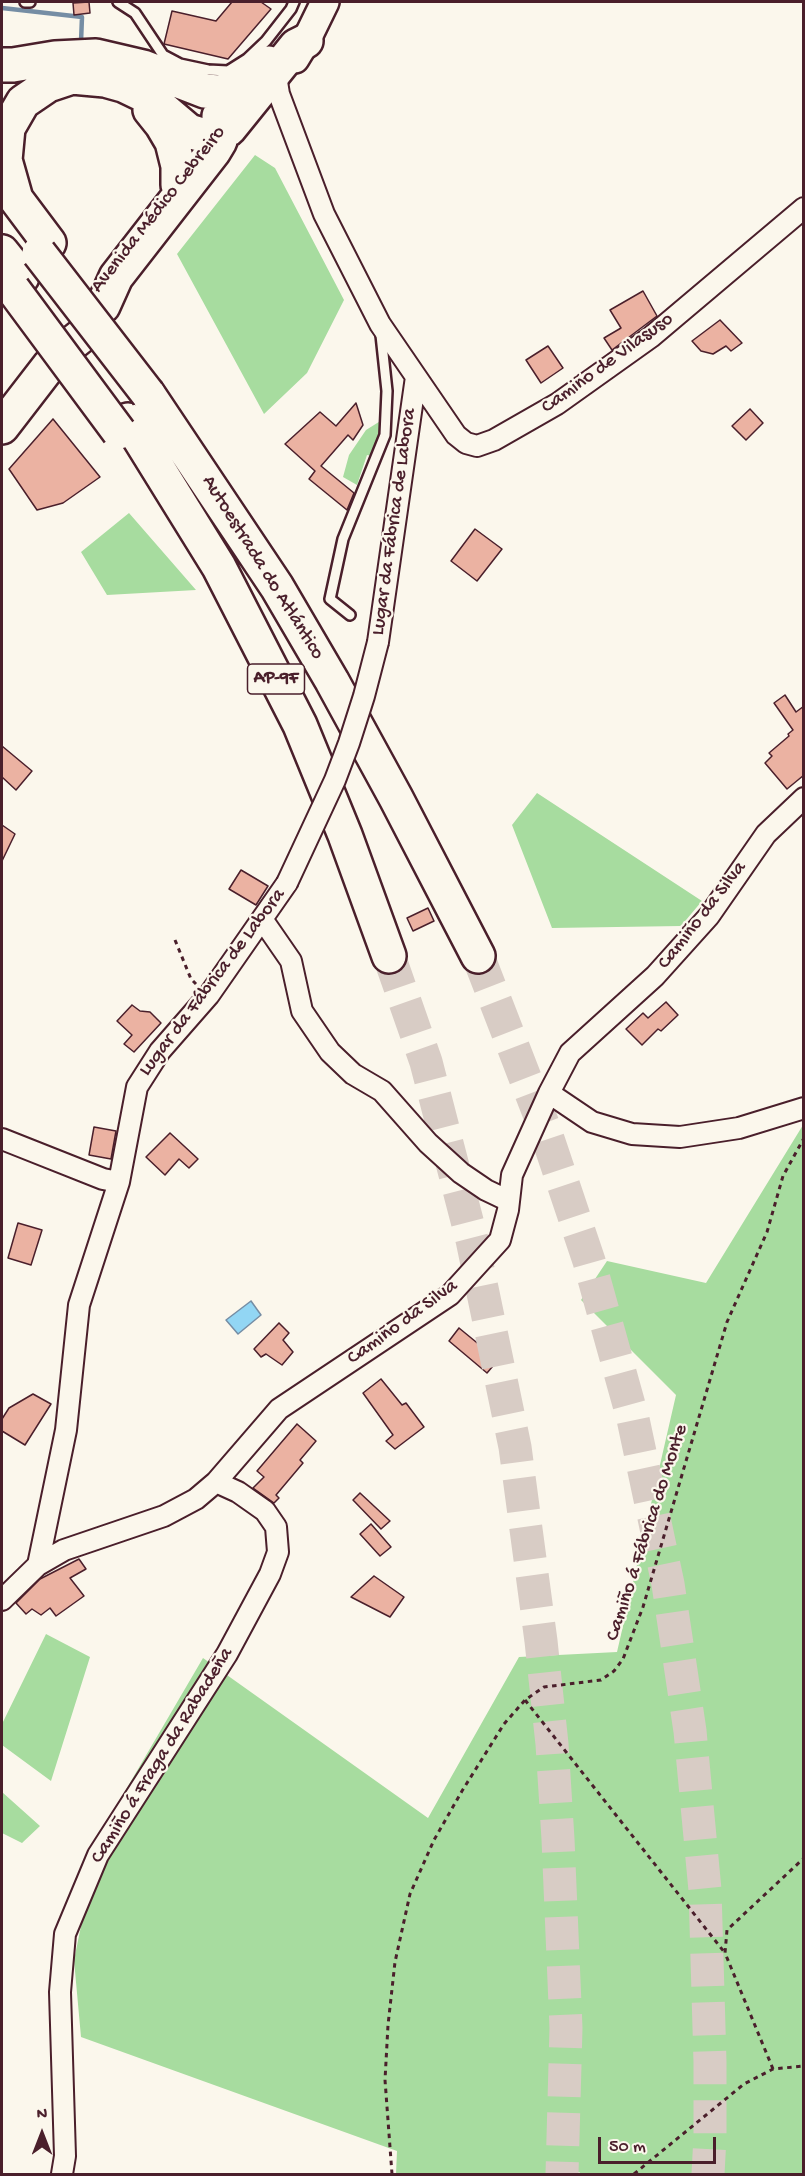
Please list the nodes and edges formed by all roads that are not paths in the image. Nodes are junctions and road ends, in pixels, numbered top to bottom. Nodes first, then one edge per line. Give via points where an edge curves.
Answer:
1 (25, 2) edge
2 (30, 2) edge
3 (118, 2) edge
4 (308, 8) edge
5 (2, 65) edge
6 (275, 71) junction
7 (181, 83) junction
8 (123, 85) junction
9 (221, 132) junction
10 (190, 183) junction
11 (2, 208) edge
12 (804, 208) edge
13 (2, 252) edge
14 (25, 268) edge
15 (104, 306) junction
16 (380, 324) junction
17 (80, 338) junction
18 (416, 377) junction
19 (3, 412) edge
20 (2, 439) edge
21 (350, 615) dead end
22 (804, 798) edge
23 (262, 919) junction
24 (389, 956) tunnel mouth
25 (478, 956) tunnel mouth
26 (549, 1093) junction
27 (804, 1108) edge
28 (2, 1139) edge
29 (119, 1182) junction
30 (509, 1201) junction
31 (216, 1482) junction
32 (38, 1565) junction
33 (2, 1600) edge
34 (62, 2175) edge

1 - 2 lane
3 - 4 lane via 135,13 163,56 180,64 228,71 266,41 291,9
4 - 6 main road, Avenida Médico Cebreiro
4 - 9 highway via 296,46 238,119
5 - 7 highway via 96,56 143,67
6 - 7 highway via 219,92
6 - 9 main road, Avenida Médico Cebreiro
6 - 10 main road
6 - 16 street via 279,94 324,214
7 - 9 highway via 217,109
8 - 9 highway via 150,98 189,131 202,135
8 - 10 highway via 162,125 172,142 178,166
8 - 14 highway via 72,77 48,85 23,102 8,128 5,160 16,199
9 - 10 main road, Avenida Médico Cebreiro
9 - 15 highway via 214,151 116,277
10 - 15 main road, Avenida Médico Cebreiro
10 - 19 main road, Avenida Médico Cebreiro via 123,253
11 - 14 highway, Autoestrada do Atlántico / AP-9F
12 - 18 street, Camiño de Vilasuso via 651,337 556,404 494,440 477,446 456,435
13 - 14 highway, Autoestrada do Atlántico / AP-9F
14 - 24 highway, bridge via 124,426 300,725
14 - 25 highway, Autoestrada do Atlántico / AP-9F, bridge via 150,388 277,586 332,681
15 - 17 main road, Avenida Médico Cebreiro
16 - 18 street
16 - 21 lane via 387,391 385,435 343,539 330,599
17 - 19 highway via 64,349
17 - 20 main road, Avenida Médico Cebreiro
18 - 23 street, Lugar da Fábrica de Labora, bridge via 378,642 364,696 335,780 287,883
22 - 26 street, Camiño da Silva via 766,834 709,916 655,976 570,1053
23 - 29 street, Lugar da Fábrica de Labora via 209,995 160,1051 136,1087
23 - 30 street via 291,961 302,1011 330,1052 353,1074 382,1091 461,1173
26 - 27 street via 592,1122 632,1134 680,1137 739,1128
26 - 30 street, Camiño da Silva via 513,1175
28 - 29 street
29 - 32 street, Lugar da Fábrica de Labora via 79,1305 66,1430
30 - 31 street, Camiño da Silva via 500,1240 450,1295 279,1409
31 - 32 street, Camiño da Silva via 196,1499 164,1516 64,1550
31 - 34 street, Camiño á Fraga da Rabadeña via 266,1510 276,1527 278,1552 227,1654 98,1855 65,1934 60,1992 65,2156
32 - 33 street, Camiño da Silva

